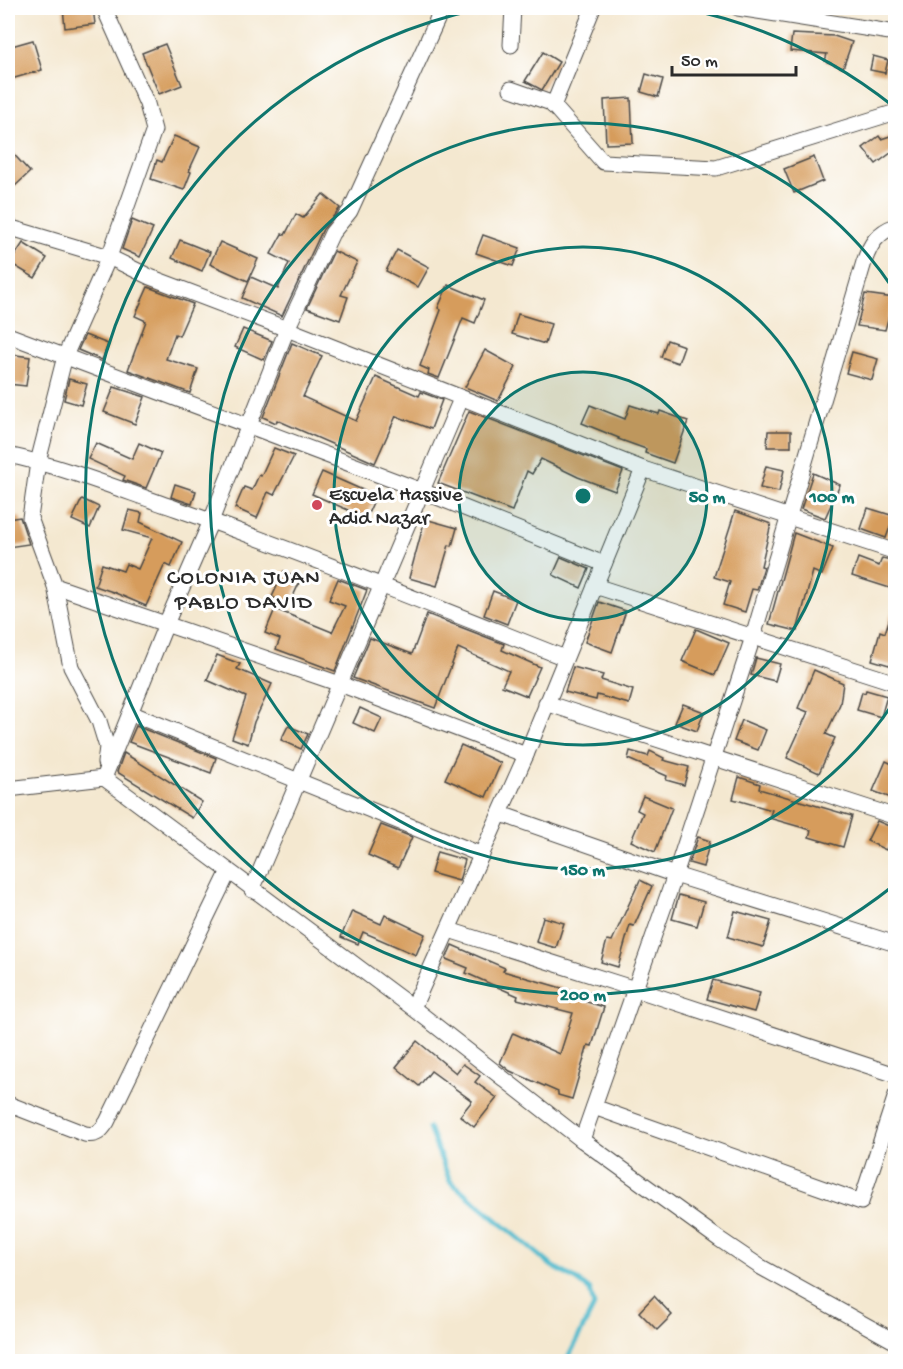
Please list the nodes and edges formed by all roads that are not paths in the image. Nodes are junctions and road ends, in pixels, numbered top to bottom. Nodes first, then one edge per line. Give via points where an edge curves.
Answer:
1 (104, 8) edge
2 (440, 8) edge
3 (513, 8) edge
4 (593, 8) edge
5 (738, 8) edge
6 (896, 33) edge
7 (511, 45) dead end
8 (511, 89) dead end
9 (553, 106) junction
10 (896, 112) edge
11 (896, 226) edge
12 (8, 227) edge
13 (109, 257) junction
14 (287, 329) junction
15 (8, 335) edge
16 (65, 356) junction
17 (461, 399) junction
18 (250, 426) junction
19 (8, 455) edge
20 (39, 462) junction
21 (643, 469) junction
22 (422, 491) junction
23 (789, 516) junction
24 (211, 521) junction
25 (896, 552) edge
26 (604, 564) junction
27 (382, 585) junction
28 (54, 586) junction
29 (595, 586) junction
30 (165, 624) junction
31 (753, 637) junction
32 (565, 658) junction
33 (896, 683) edge
34 (340, 684) junction
35 (546, 704) junction
36 (130, 713) junction
37 (526, 755) junction
38 (714, 756) junction
39 (104, 778) junction
40 (298, 781) junction
41 (9, 786) edge
42 (501, 814) junction
43 (896, 817) edge
44 (482, 855) junction
45 (228, 873) junction
46 (675, 875) junction
47 (252, 890) junction
48 (449, 930) junction
49 (896, 944) edge
50 (635, 989) junction
51 (413, 1008) junction
52 (896, 1076) edge
53 (896, 1095) edge
54 (8, 1104) edge
55 (594, 1107) junction
56 (582, 1140) junction
57 (896, 1342) edge

1 - 13 street via 147,104 154,130
2 - 14 street via 350,211 332,233
3 - 7 street
4 - 9 street
5 - 6 street
8 - 9 street
9 - 10 street via 603,162 716,168
11 - 23 street via 880,233 864,262
12 - 13 street
13 - 14 street via 150,277
13 - 16 street
14 - 17 street
14 - 18 street
15 - 16 street
16 - 18 street
16 - 20 street
17 - 21 street
17 - 22 street
18 - 22 street
18 - 24 street
19 - 20 street
20 - 24 street
20 - 28 street via 30,518
21 - 23 street
21 - 26 street
22 - 26 street
22 - 27 street
23 - 25 street
23 - 31 street
24 - 27 street
24 - 30 street
26 - 29 street
27 - 32 street
27 - 34 street
28 - 30 street
28 - 39 street via 71,667 99,721 107,747
29 - 31 street
29 - 32 street
30 - 34 street
30 - 36 street
31 - 33 street
31 - 38 street
32 - 35 street
34 - 37 street
34 - 40 street
35 - 37 street
35 - 38 street
36 - 39 street
36 - 40 street
37 - 42 street
38 - 43 street
38 - 46 street
39 - 41 street
39 - 45 street
40 - 44 street
40 - 47 street
42 - 44 street
42 - 46 street
44 - 48 street
45 - 47 street
45 - 54 street via 100,1132 85,1134
46 - 49 street
46 - 50 street
47 - 51 street
48 - 50 street
48 - 51 street
50 - 52 street
50 - 55 street
51 - 56 street
53 - 55 street via 861,1202
55 - 56 street
56 - 57 street via 759,1266

